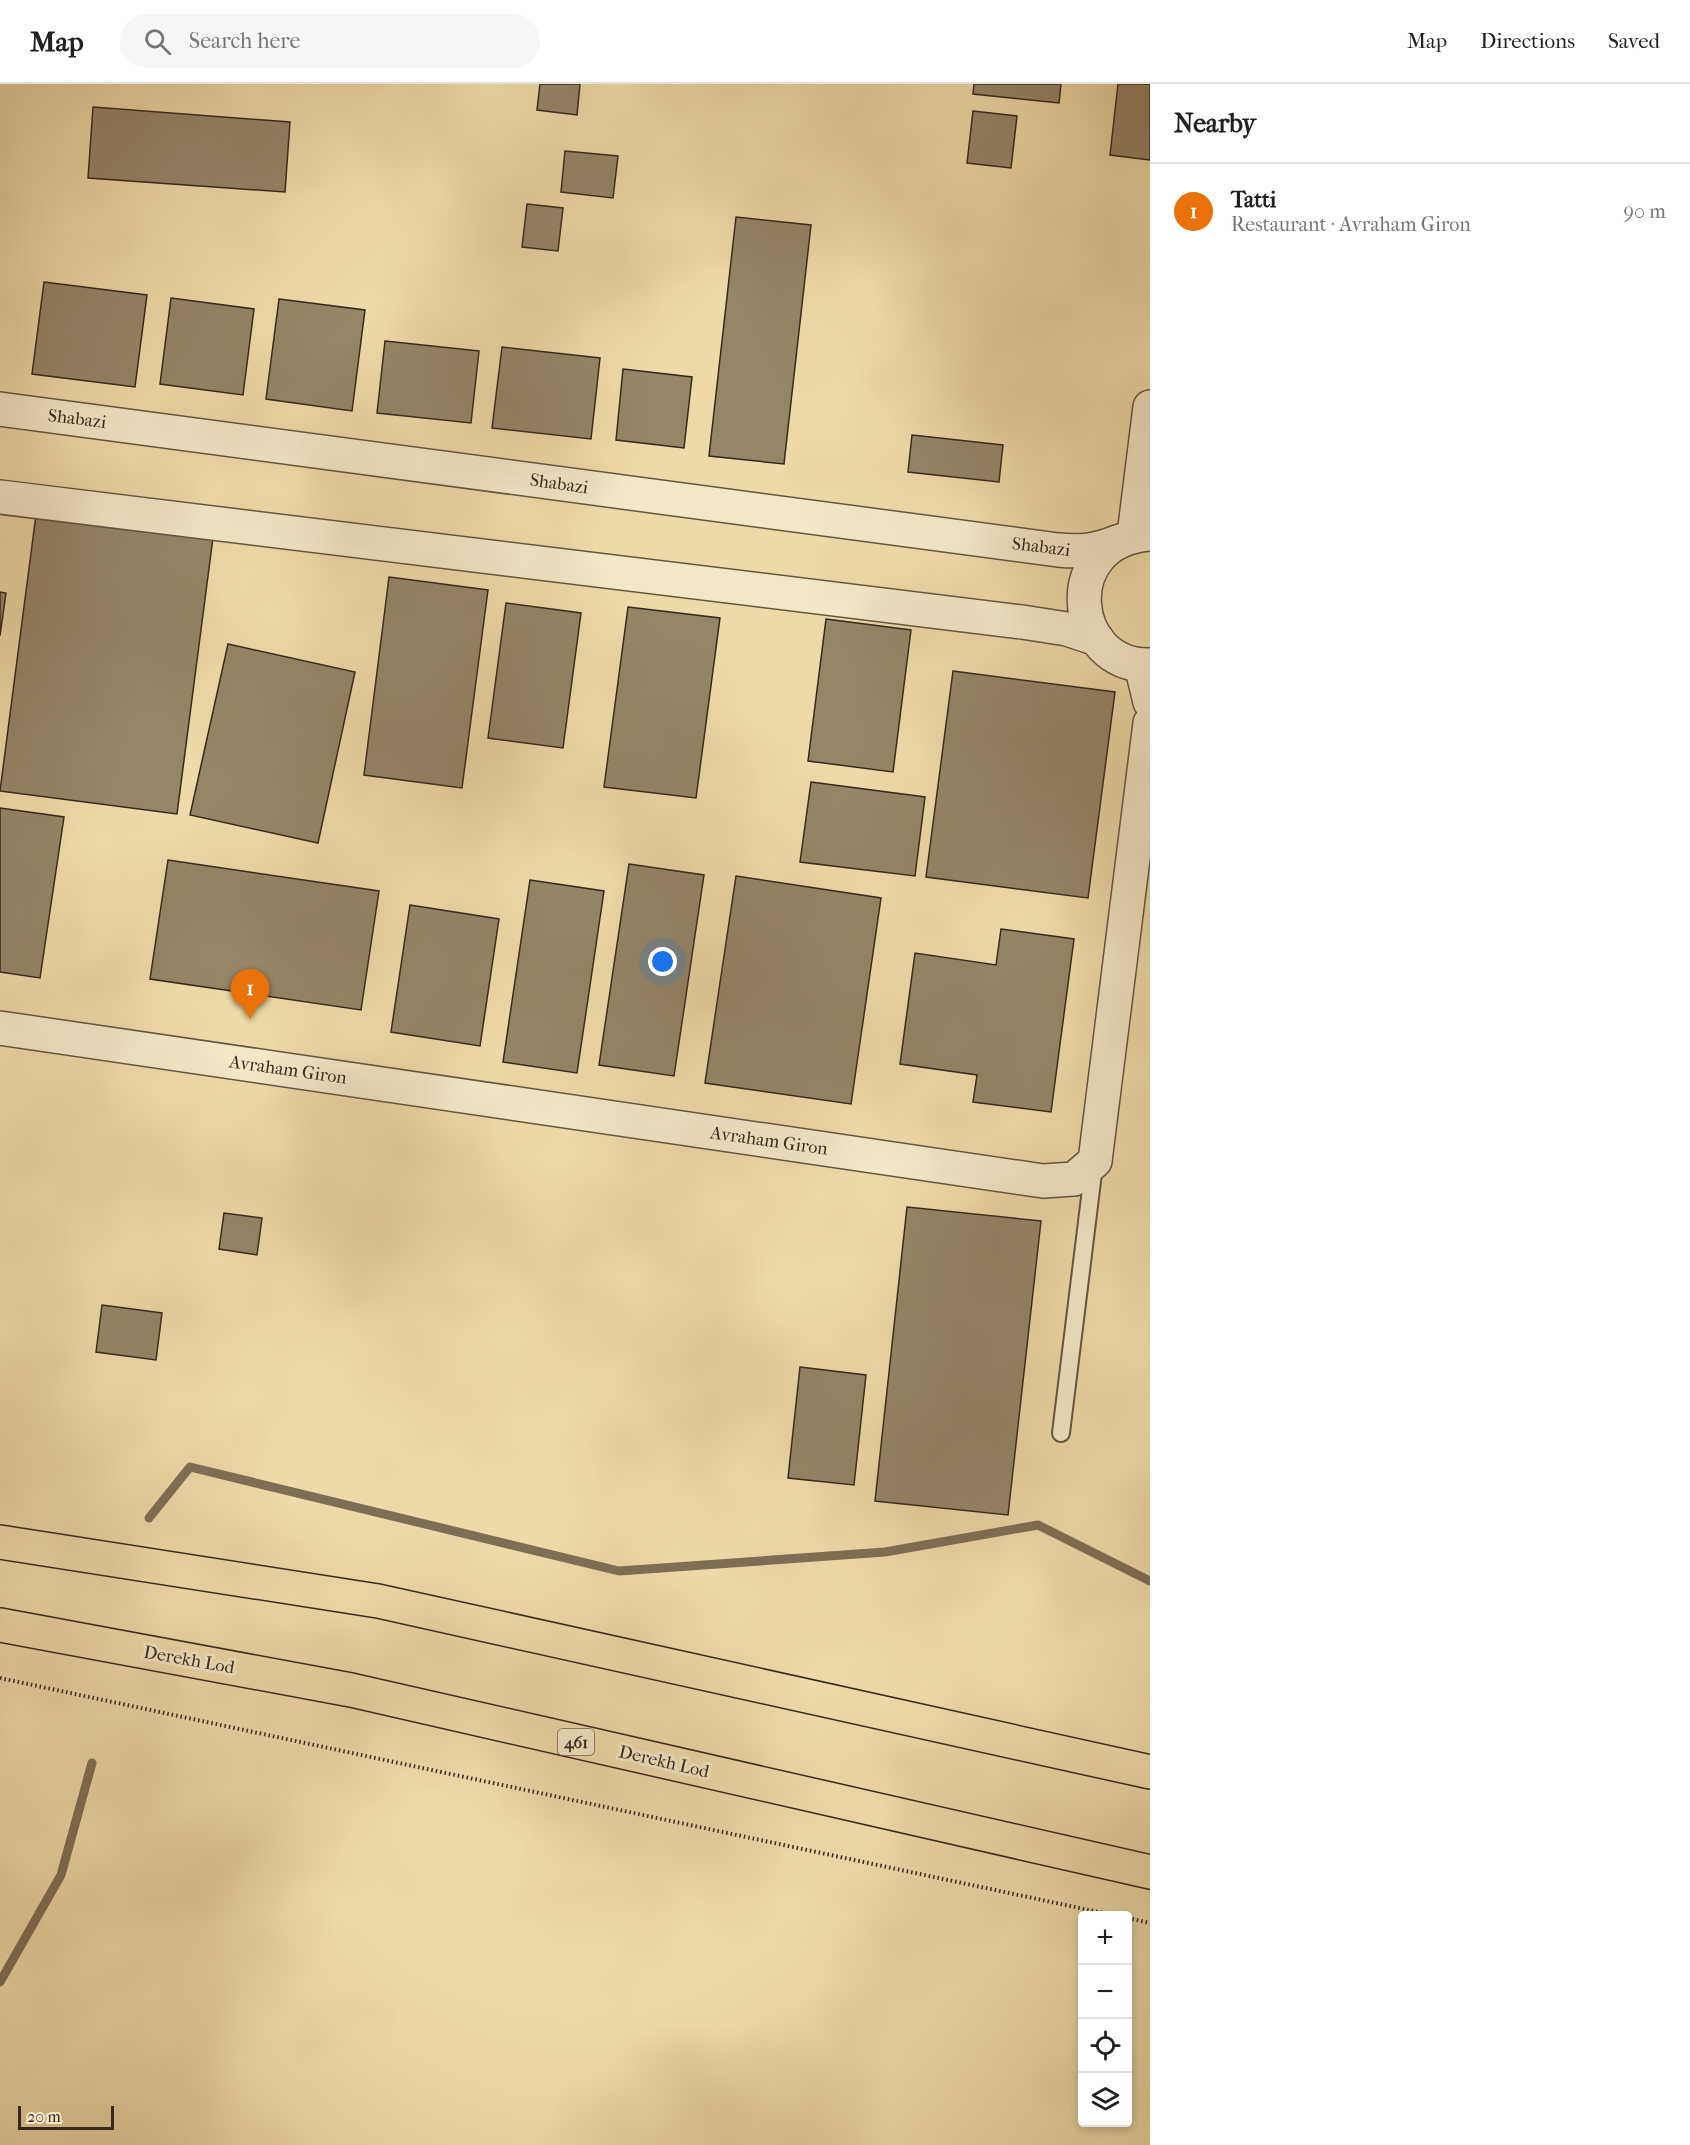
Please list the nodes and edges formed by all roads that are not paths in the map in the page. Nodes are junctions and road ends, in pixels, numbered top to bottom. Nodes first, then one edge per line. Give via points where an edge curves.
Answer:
1 (1150, 407) edge
2 (0, 410) edge
3 (0, 496) edge
4 (1134, 537) edge
5 (1097, 639) junction
6 (1146, 665) edge
7 (1150, 702) edge
8 (1150, 723) edge
9 (0, 1028) edge
10 (1095, 1161) junction
11 (1061, 1433) dead end
12 (0, 1542) edge
13 (0, 1625) edge
14 (1150, 1772) edge
15 (1150, 1872) edge

1 - 4 street
2 - 4 street, Shabazi via 1058,550 1098,549
3 - 5 street via 1022,622 1067,629
4 - 5 street via 1102,553 1091,568 1083,605
5 - 6 street via 1119,658
6 - 7 street
8 - 10 street
9 - 10 street, Avraham Giron via 1043,1181 1074,1179
10 - 11 lane
12 - 14 main road via 378,1601
13 - 15 main road, Derekh Lod / 461 via 351,1690

